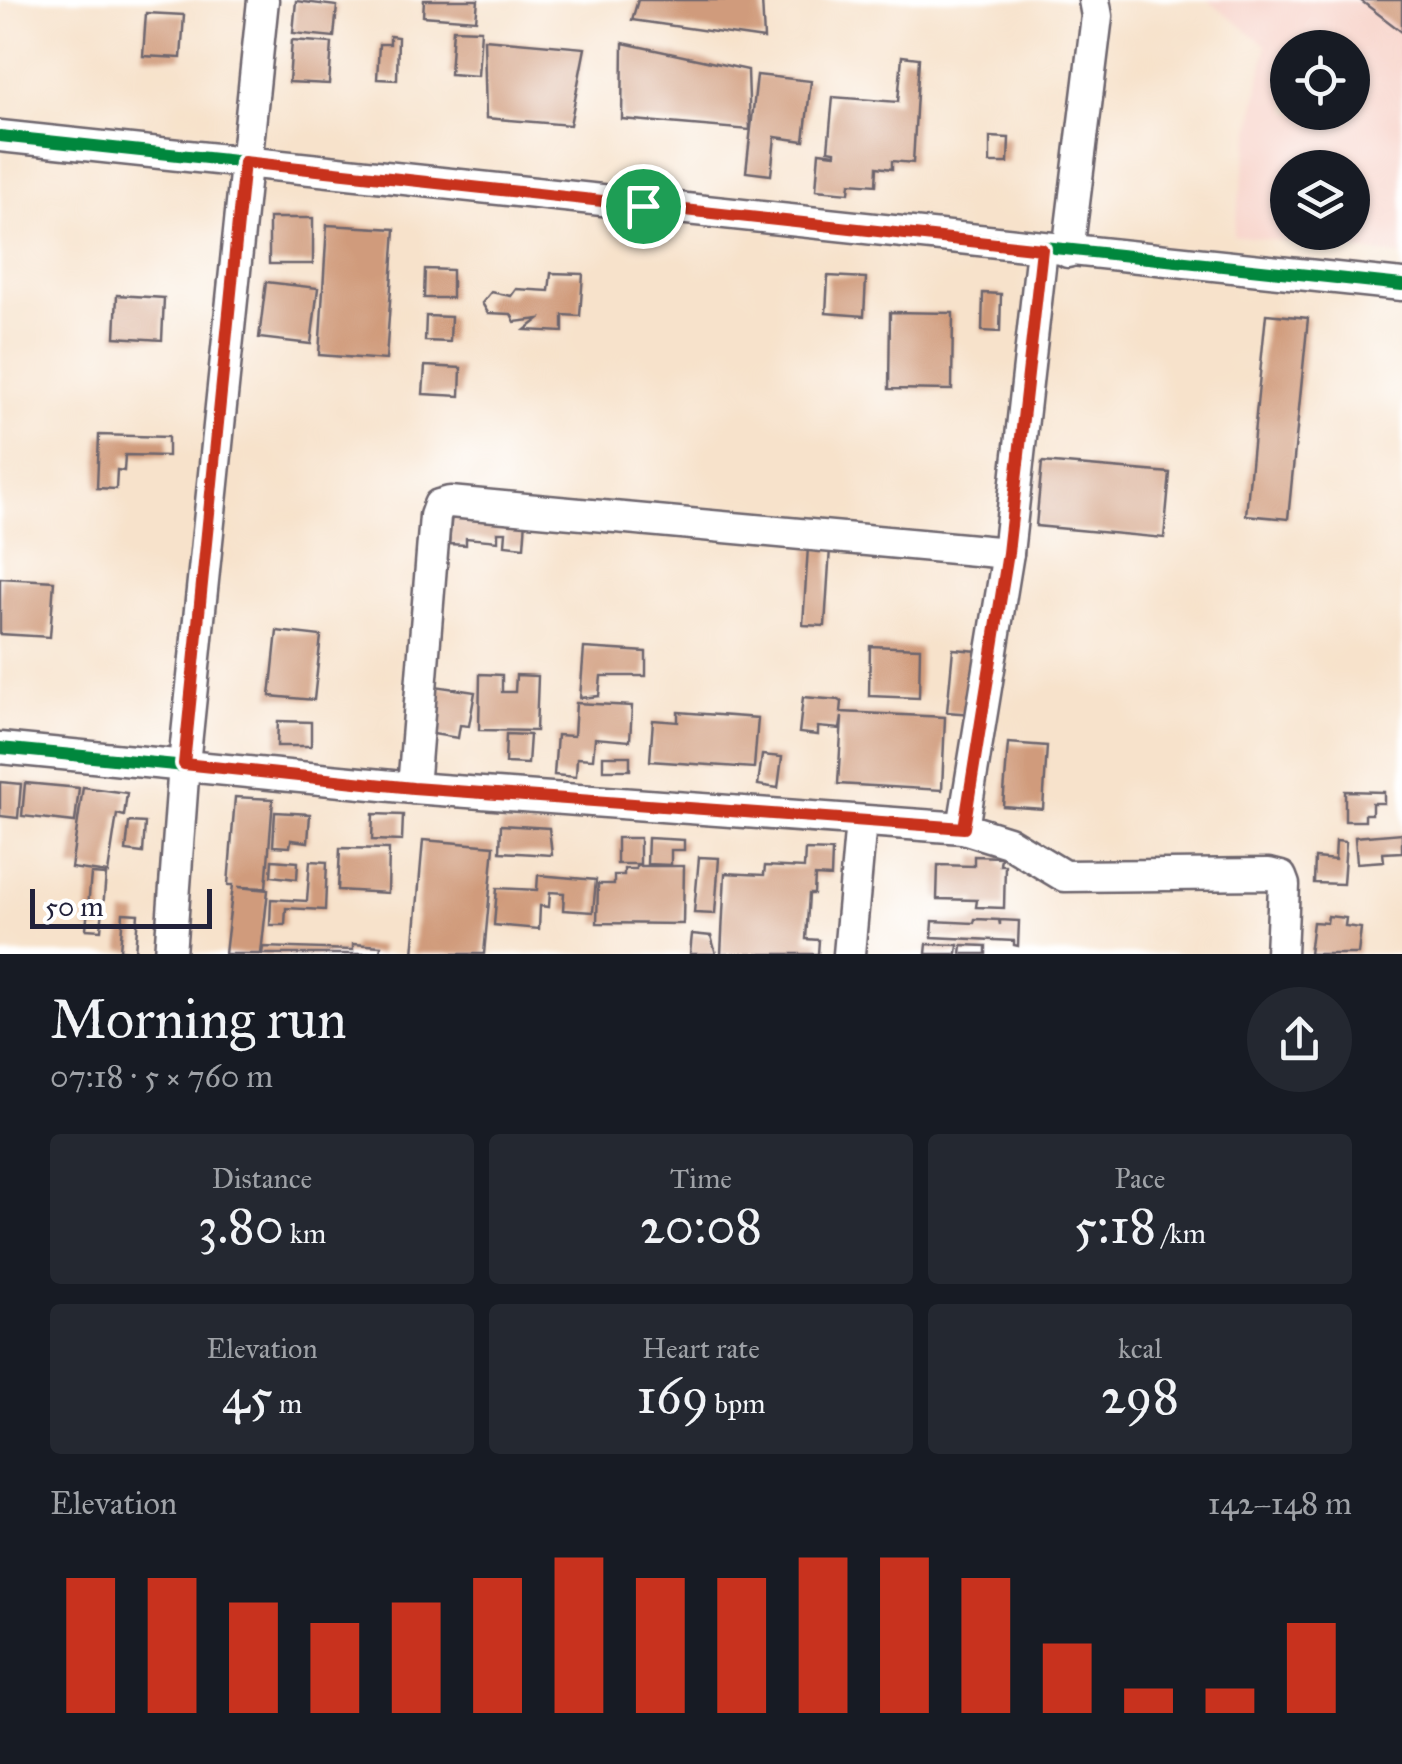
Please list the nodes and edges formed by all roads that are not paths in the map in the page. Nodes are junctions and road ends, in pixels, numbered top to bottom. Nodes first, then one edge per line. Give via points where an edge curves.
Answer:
1 (263, 0) edge
2 (1094, 0) edge
3 (0, 136) edge
4 (244, 162) junction
5 (1055, 251) junction
6 (1402, 285) edge
7 (1008, 553) junction
8 (0, 748) edge
9 (184, 764) junction
10 (413, 788) junction
11 (862, 821) junction
12 (964, 828) junction
13 (170, 954) edge
14 (849, 954) edge
15 (1281, 954) edge

1 - 4 street
2 - 5 street via 1097,16
3 - 4 street
4 - 5 street
4 - 9 street
5 - 6 street
5 - 7 street
7 - 10 street via 439,505
7 - 12 street
8 - 9 street
9 - 10 street
9 - 13 street
10 - 11 street
11 - 12 street
11 - 14 street
12 - 15 street via 1008,842 1064,876 1281,878

